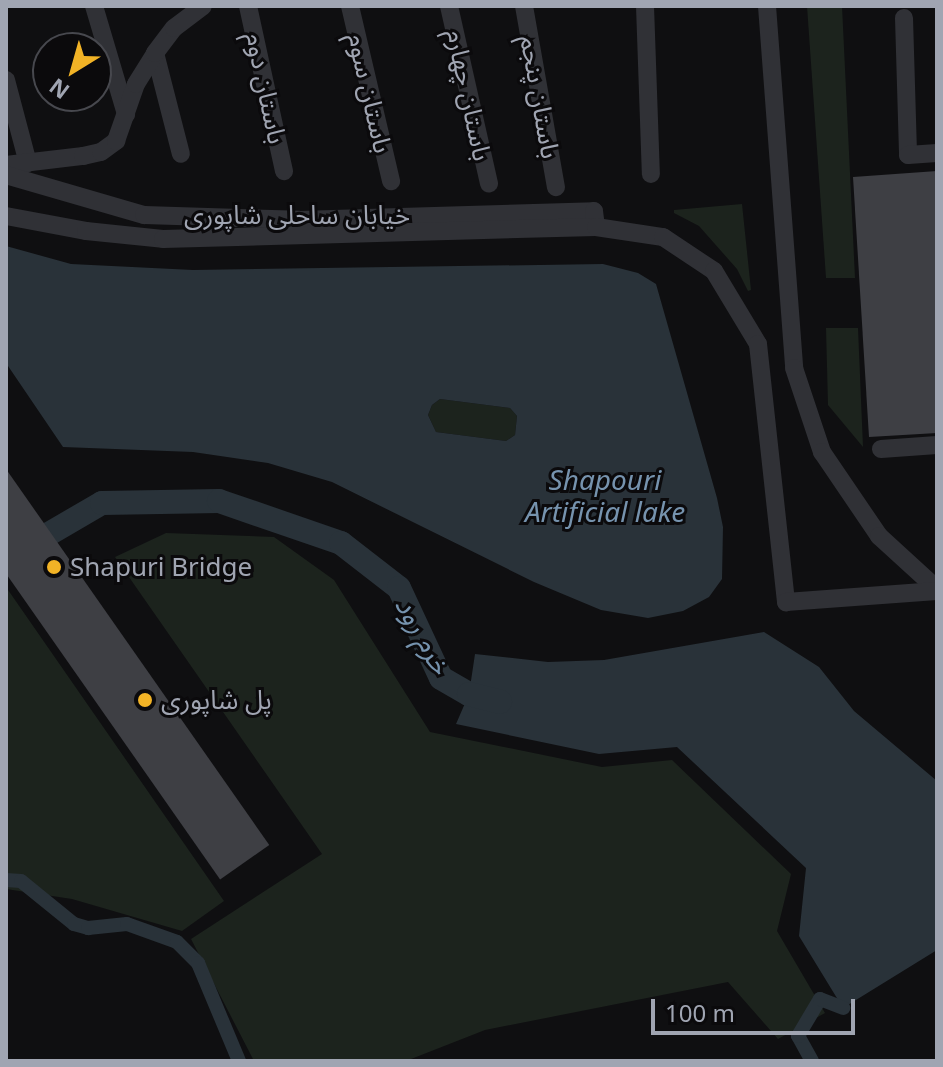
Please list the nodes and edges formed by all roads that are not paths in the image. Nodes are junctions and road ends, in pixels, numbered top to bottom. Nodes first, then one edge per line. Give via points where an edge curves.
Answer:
1 (94, 6) edge
2 (203, 6) edge
3 (248, 6) edge
4 (350, 6) edge
5 (449, 6) edge
6 (524, 6) edge
7 (645, 6) edge
8 (767, 6) edge
9 (904, 18) dead end
10 (155, 53) junction
11 (6, 80) edge
12 (126, 114) junction
13 (937, 153) edge
14 (181, 154) dead end
15 (28, 163) junction
16 (6, 165) edge
17 (284, 171) dead end
18 (651, 174) dead end
19 (6, 175) edge
20 (391, 181) dead end
21 (489, 184) dead end
22 (556, 187) dead end
23 (6, 216) edge
24 (300, 228) junction
25 (937, 445) edge
26 (881, 449) dead end
27 (937, 590) edge

1 - 12 street
2 - 10 street via 174,28
3 - 17 street, باستان دوم
4 - 20 street, باستان سوم
5 - 21 street, باستان چهارم
6 - 22 street, باستان پنجم
7 - 18 street
8 - 27 street via 794,368 822,452 879,536
9 - 13 street via 908,155
10 - 12 street
10 - 14 street
11 - 15 street
12 - 15 street via 116,141 101,152
15 - 16 street
19 - 24 street, خیابان ساحلی شاپوری via 144,215
23 - 24 street, خیابان ساحلی شاپوری via 163,239
24 - 27 street, خیابان ساحلی شاپوری via 595,219 663,237 714,271 758,344 786,602
25 - 26 street

